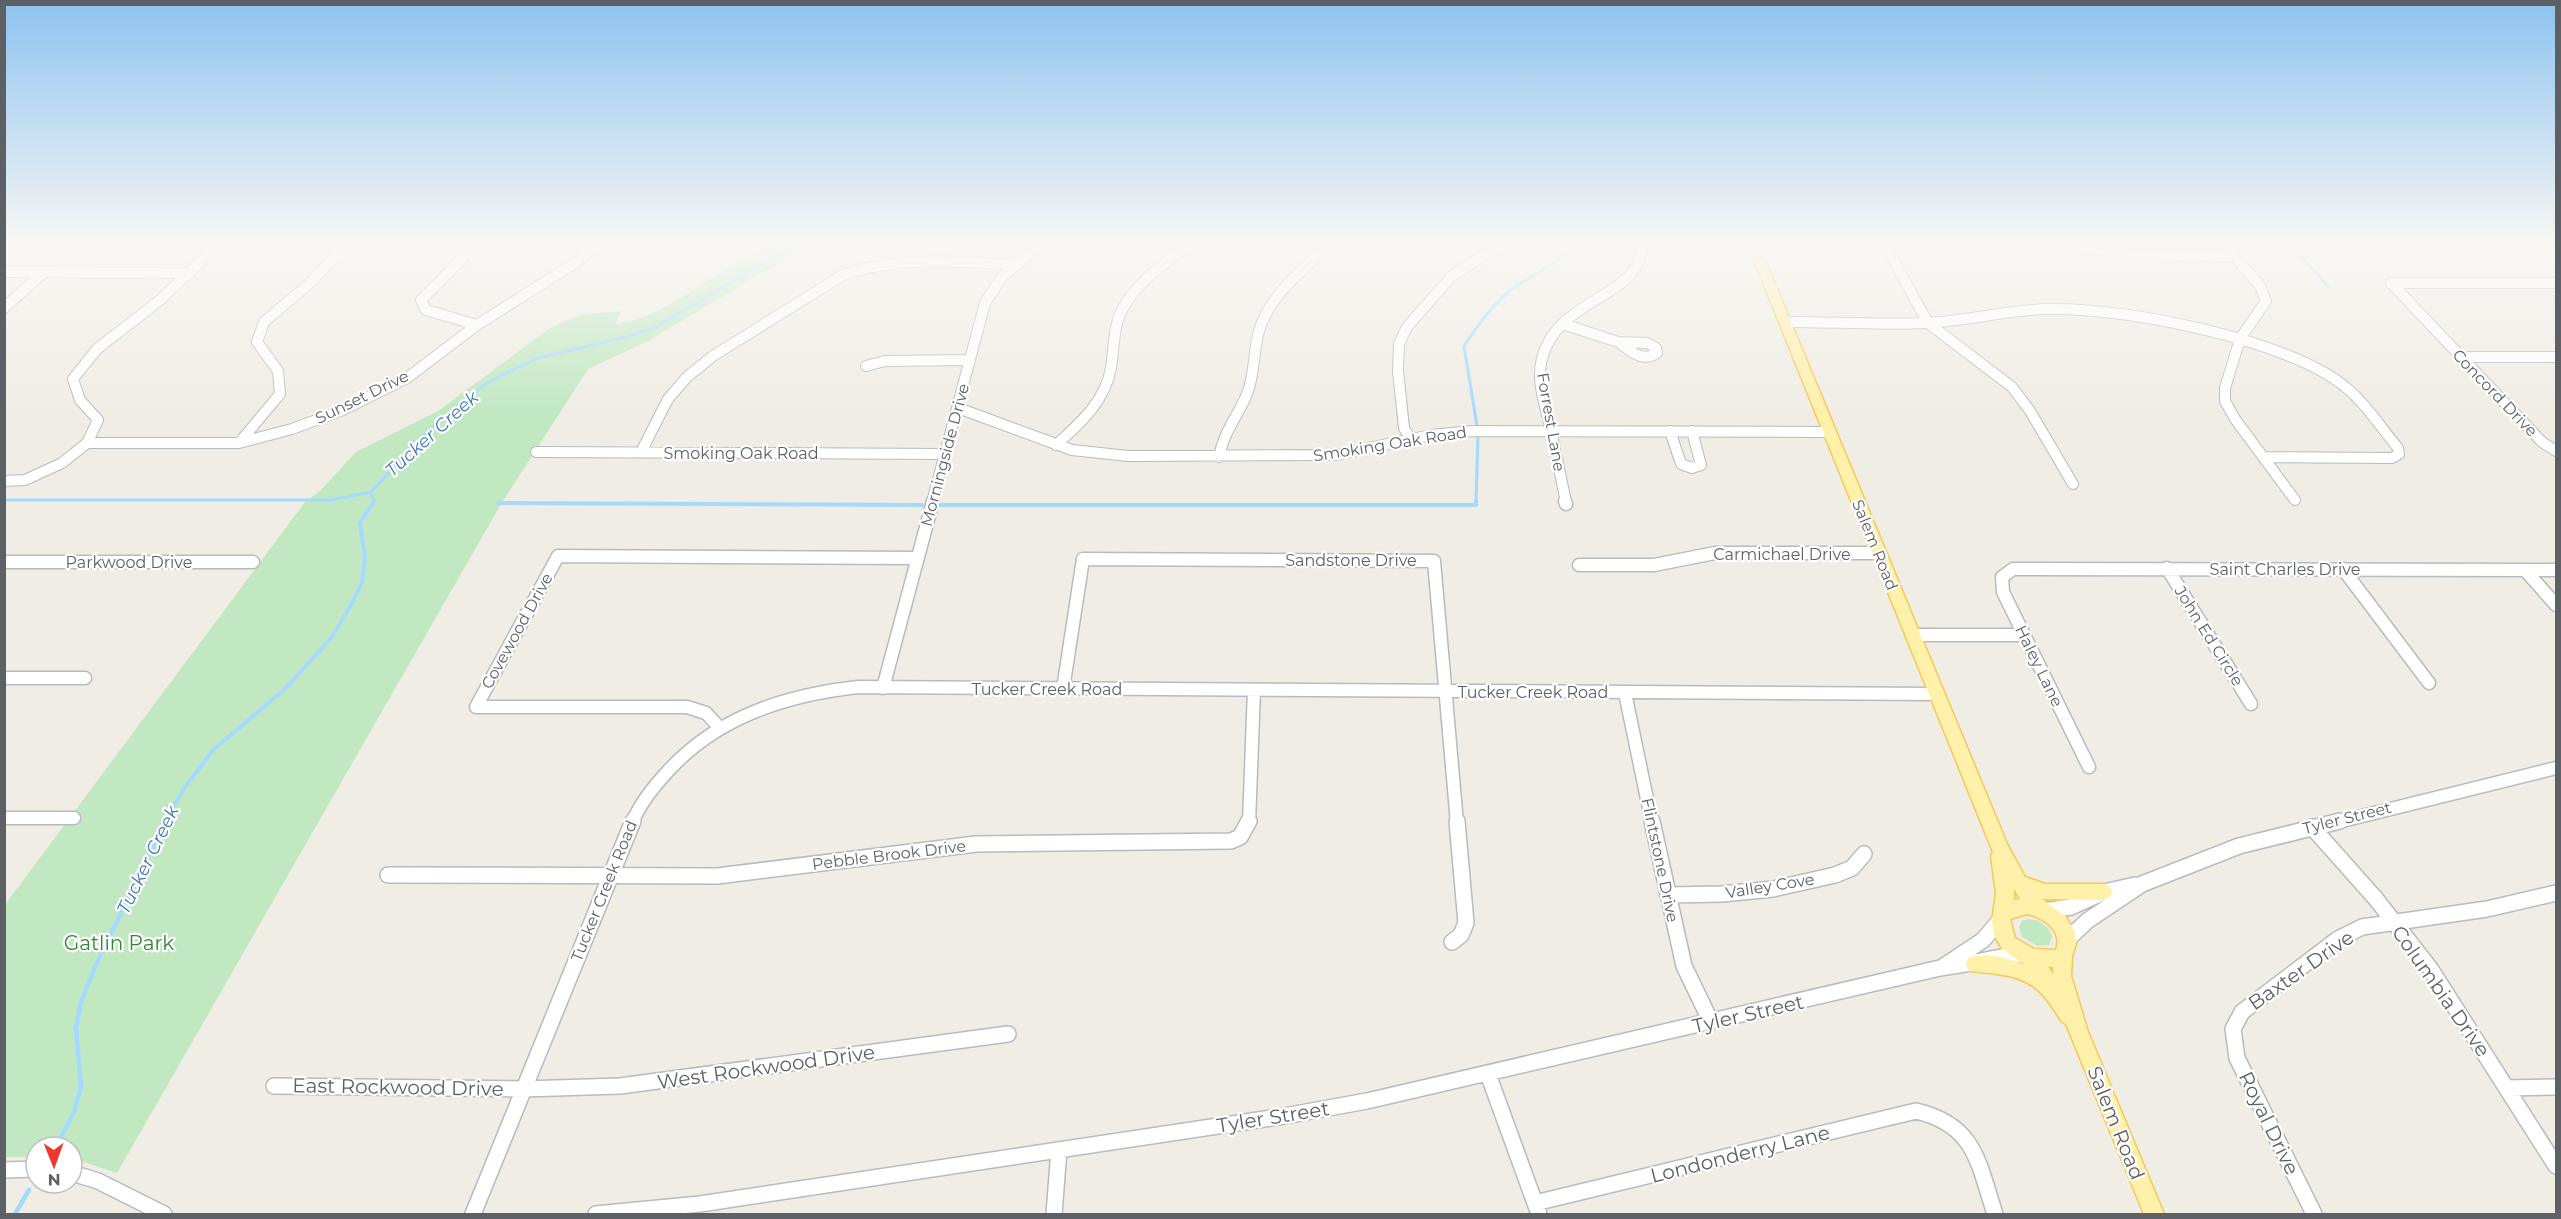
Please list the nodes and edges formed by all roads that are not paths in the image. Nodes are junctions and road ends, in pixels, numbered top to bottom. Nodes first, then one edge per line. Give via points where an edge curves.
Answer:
1 (160, 300) edge
2 (290, 300) edge
3 (421, 300) edge
4 (517, 300) edge
5 (805, 300) edge
6 (988, 300) edge
7 (1128, 300) edge
8 (1277, 300) edge
9 (1431, 300) edge
10 (1592, 300) edge
11 (1776, 300) edge
12 (1916, 300) edge
13 (2266, 300) edge
14 (2407, 300) edge
15 (1785, 322) junction
16 (1928, 322) junction
17 (1563, 324) junction
18 (477, 325) junction
19 (2240, 339) junction
20 (1618, 342) dead end
21 (2460, 357) junction
22 (2556, 357) edge
23 (970, 360) junction
24 (866, 366) dead end
25 (958, 408) junction
26 (1551, 431) junction
27 (1670, 431) junction
28 (1692, 431) junction
29 (1829, 432) junction
30 (1411, 439) junction
31 (87, 443) junction
32 (239, 443) junction
33 (1056, 445) junction
34 (2554, 450) edge
35 (536, 452) dead end
36 (641, 452) junction
37 (946, 454) junction
38 (1219, 457) junction
39 (2264, 458) junction
40 (4, 481) edge
41 (2073, 484) dead end
42 (2295, 500) dead end
43 (1566, 504) dead end
44 (1878, 553) junction
45 (918, 558) junction
46 (4, 562) edge
47 (253, 562) dead end
48 (1579, 565) dead end
49 (2167, 568) junction
50 (2013, 569) joint
51 (2343, 569) junction
52 (2525, 570) junction
53 (2556, 570) edge
54 (2556, 605) edge
55 (1912, 635) junction
56 (2023, 635) junction
57 (4, 678) edge
58 (85, 678) dead end
59 (2429, 683) dead end
60 (883, 688) junction
61 (1063, 689) junction
62 (1254, 690) junction
63 (1446, 692) junction
64 (1625, 693) junction
65 (1936, 694) junction
66 (2251, 704) dead end
67 (719, 727) junction
68 (2089, 766) dead end
69 (2556, 768) edge
70 (4, 818) edge
71 (74, 818) dead end
72 (2312, 827) junction
73 (1999, 847) junction
74 (1864, 854) dead end
75 (388, 875) dead end
76 (610, 876) junction
77 (2018, 882) junction
78 (2142, 884) junction
79 (2104, 892) junction
80 (2556, 893) edge
81 (1668, 895) junction
82 (2042, 910) junction
83 (2002, 916) junction
84 (2395, 923) junction
85 (1452, 942) dead end
86 (2065, 947) junction
87 (2026, 956) junction
88 (1975, 964) junction
89 (1940, 968) junction
90 (2049, 987) junction
91 (1711, 1022) junction
92 (2233, 1029) joint
93 (2078, 1032) junction
94 (1008, 1034) dead end
95 (1488, 1074) junction
96 (274, 1086) dead end
97 (2556, 1087) edge
98 (2507, 1088) junction
99 (523, 1089) junction
100 (1059, 1150) junction
101 (2556, 1166) edge
102 (24, 1169) edge
103 (4, 1170) edge
104 (84, 1177) edge
105 (1537, 1209) edge
106 (164, 1215) edge
107 (472, 1215) edge
108 (596, 1215) edge
109 (1054, 1215) edge
110 (1995, 1215) edge
111 (2154, 1215) edge
112 (2314, 1215) edge

1 - 31 street via 97,349 73,379 80,400 98,420
2 - 32 street via 264,322 257,342 278,371 280,394
3 - 18 street via 426,310
4 - 18 street, Sunset Drive
5 - 36 street via 698,367 668,399
6 - 23 street, Morningside Drive
7 - 33 street via 1116,330 1106,390 1090,413
8 - 38 street via 1267,310 1258,334 1253,377 1223,436
9 - 30 street via 1407,327 1400,344 1398,371 1404,428
10 - 17 street, Forrest Lane
11 - 15 main road, Salem Road
12 - 16 street
13 - 19 street
14 - 21 street, Concord Drive
15 - 16 street
15 - 29 main road, Salem Road
16 - 19 street via 2064,309 2150,319
16 - 41 street via 2021,397
17 - 20 street
17 - 26 street, Forrest Lane via 1551,338 1541,366
18 - 32 street, Sunset Drive via 407,378 353,405 292,429
19 - 39 street via 2225,388 2225,401
19 - 39 street via 2305,362 2335,378 2398,448 2399,454 2392,458
21 - 22 street
21 - 34 street, Concord Drive
23 - 24 street via 885,361
23 - 25 street, Morningside Drive
25 - 33 street, Smoking Oak Road
25 - 37 street, Morningside Drive
26 - 27 street, Smoking Oak Road
26 - 30 street, Smoking Oak Road via 1472,431
26 - 43 street, Forrest Lane
27 - 28 street, Smoking Oak Road
27 - 28 street via 1681,464 1692,468 1701,465
28 - 29 street, Smoking Oak Road
29 - 44 main road, Salem Road
30 - 38 street, Smoking Oak Road via 1335,455
31 - 32 street, Sunset Drive
31 - 40 street via 62,463 25,480
33 - 38 street, Smoking Oak Road via 1107,455
35 - 36 street, Smoking Oak Road
36 - 37 street, Smoking Oak Road
37 - 45 street, Morningside Drive
39 - 42 street
44 - 48 street, Carmichael Drive via 1715,553 1654,566
44 - 55 main road, Salem Road
45 - 60 street, Morningside Drive
45 - 67 street, Covewood Drive via 558,555 476,707 687,707 706,713
46 - 47 street, Parkwood Drive
49 - 50 street, Saint Charles Drive
49 - 51 street, Saint Charles Drive
49 - 66 street, John Ed Circle
50 - 56 street, Haley Lane via 2006,572 2001,584
51 - 52 street, Saint Charles Drive
51 - 59 street
52 - 53 street, Saint Charles Drive
52 - 54 street
55 - 56 street
55 - 65 main road, Salem Road
56 - 68 street, Haley Lane
57 - 58 street
60 - 61 street, Tucker Creek Road
60 - 67 street, Tucker Creek Road via 808,693 755,709
61 - 62 street, Tucker Creek Road
61 - 63 street, Sandstone Drive via 1083,559 1434,561
62 - 63 street, Tucker Creek Road
62 - 76 street, Pebble Brook Drive via 1249,822 1240,837 1231,841 1010,842 717,876
63 - 64 street, Tucker Creek Road
63 - 85 street, Sandstone Drive via 1466,923 1461,935
64 - 65 street, Tucker Creek Road
64 - 81 street, Flintstone Drive
65 - 73 main road, Salem Road
67 - 76 street, Tucker Creek Road via 680,758 647,794 636,811
69 - 72 street, Tyler Street
70 - 71 street
72 - 78 street, Tyler Street via 2239,846
72 - 84 street, Columbia Drive
73 - 77 main road, Salem Road
73 - 83 main road, Salem Road via 2005,886
74 - 81 street, Valley Cove via 1852,868 1773,889
75 - 76 street, Pebble Brook Drive
76 - 99 street, Tucker Creek Road
77 - 79 main road via 2045,892
77 - 82 main road, Salem Road
78 - 79 street, Tyler Street
78 - 86 street, Tyler Street via 2087,921
79 - 82 street, Tyler Street via 2071,907
80 - 84 street, Baxter Drive via 2487,909
81 - 91 street, Flintstone Drive via 1684,966
82 - 83 main road via 2018,905
82 - 86 main road via 2058,922
83 - 87 main road via 2003,934
83 - 89 street, Tyler Street via 1983,940
84 - 92 street, Baxter Drive via 2362,927 2338,939 2242,1012
84 - 98 street, Columbia Drive via 2430,968
86 - 87 main road via 2043,960
86 - 93 main road, Salem Road via 2062,976
87 - 88 street, Tyler Street via 1986,958
87 - 90 main road, Salem Road
88 - 89 street, Tyler Street
88 - 90 main road via 2020,970
89 - 91 street, Tyler Street
90 - 93 main road, Salem Road
91 - 95 street, Tyler Street
92 - 112 street, Royal Drive via 2237,1058
93 - 111 main road, Salem Road
94 - 99 street, West Rockwood Drive via 651,1083
95 - 100 street, Tyler Street via 1294,1114
95 - 105 street
96 - 99 street, East Rockwood Drive
97 - 98 street
98 - 101 street, Columbia Drive
99 - 107 street, Tucker Creek Road
100 - 108 street, Tyler Street via 700,1204
100 - 109 street
102 - 103 street
104 - 106 street
105 - 110 street, Londonderry Lane via 1916,1111 1944,1117 1965,1134

